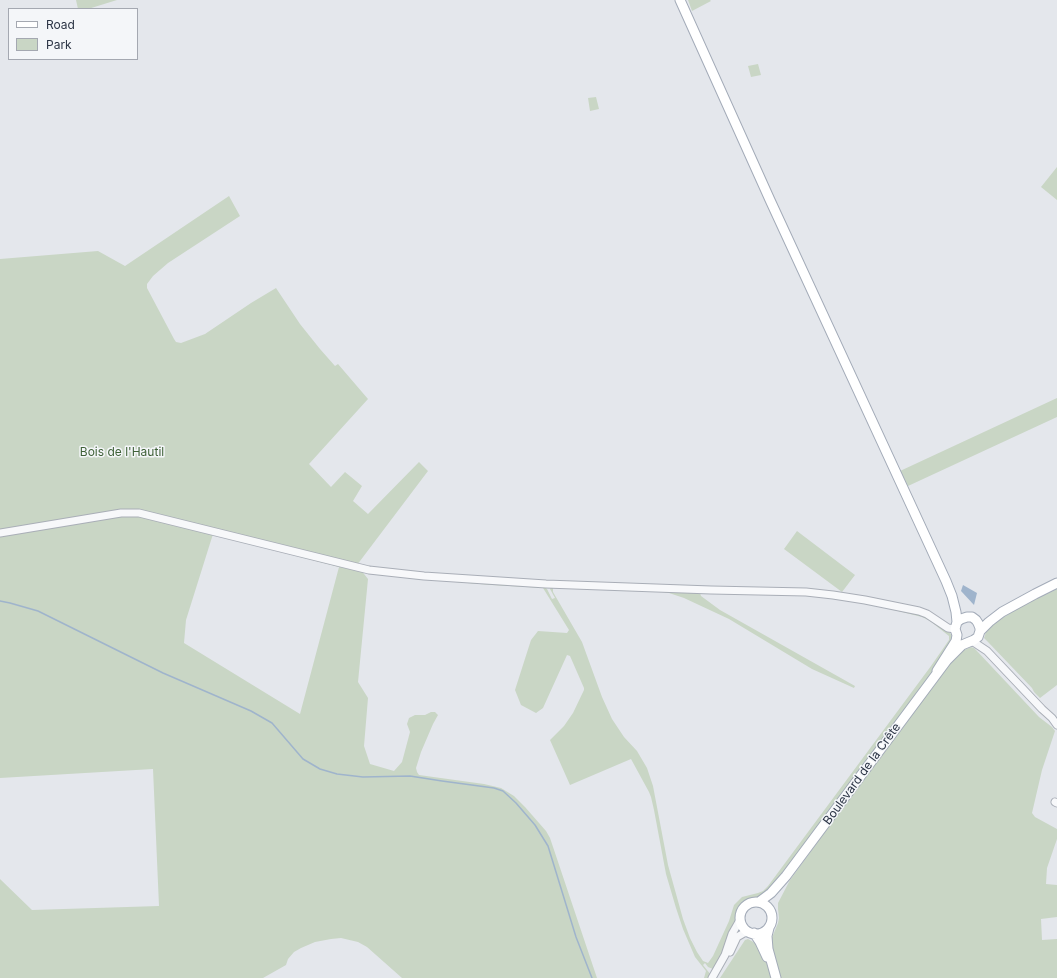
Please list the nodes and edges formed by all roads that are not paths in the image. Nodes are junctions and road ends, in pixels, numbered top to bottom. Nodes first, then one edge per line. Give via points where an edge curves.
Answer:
1 (680, 0) edge
2 (0, 532) edge
3 (1057, 583) edge
4 (952, 596) junction
5 (1002, 612) junction
6 (972, 618) junction
7 (956, 628) junction
8 (975, 637) junction
9 (937, 671) junction
10 (1057, 725) edge
11 (786, 876) junction
12 (759, 902) junction
13 (771, 911) junction
14 (740, 920) junction
15 (769, 928) junction
16 (752, 933) junction
17 (773, 969) junction
18 (712, 978) edge
19 (715, 978) edge
20 (776, 978) edge

1 - 4 main road
2 - 7 street via 121,513 139,513 369,570 546,584 833,595 919,611 948,628
3 - 5 main road, Boulevard de la Crête
4 - 6 main road via 961,610
4 - 7 main road
5 - 6 main road, Boulevard de la Crête via 986,618
5 - 8 main road, Boulevard de la Crête
6 - 7 main road, Boulevard de la Crête via 961,618
6 - 8 main road via 979,624
7 - 8 main road via 962,640
7 - 9 main road, Boulevard de la Crête via 954,644
8 - 9 main road, Boulevard de la Crête via 954,652
8 - 10 street
9 - 11 main road, Boulevard de la Crête
11 - 12 main road, Boulevard de la Crête
11 - 13 main road, Boulevard de la Crête via 772,903
12 - 13 main road
12 - 14 main road via 746,905
13 - 15 main road via 772,921
14 - 16 main road via 742,926
14 - 18 street
15 - 16 main road via 760,933
15 - 17 main road via 767,940
16 - 17 main road via 760,942
16 - 19 street via 742,934 736,939
17 - 20 main road

